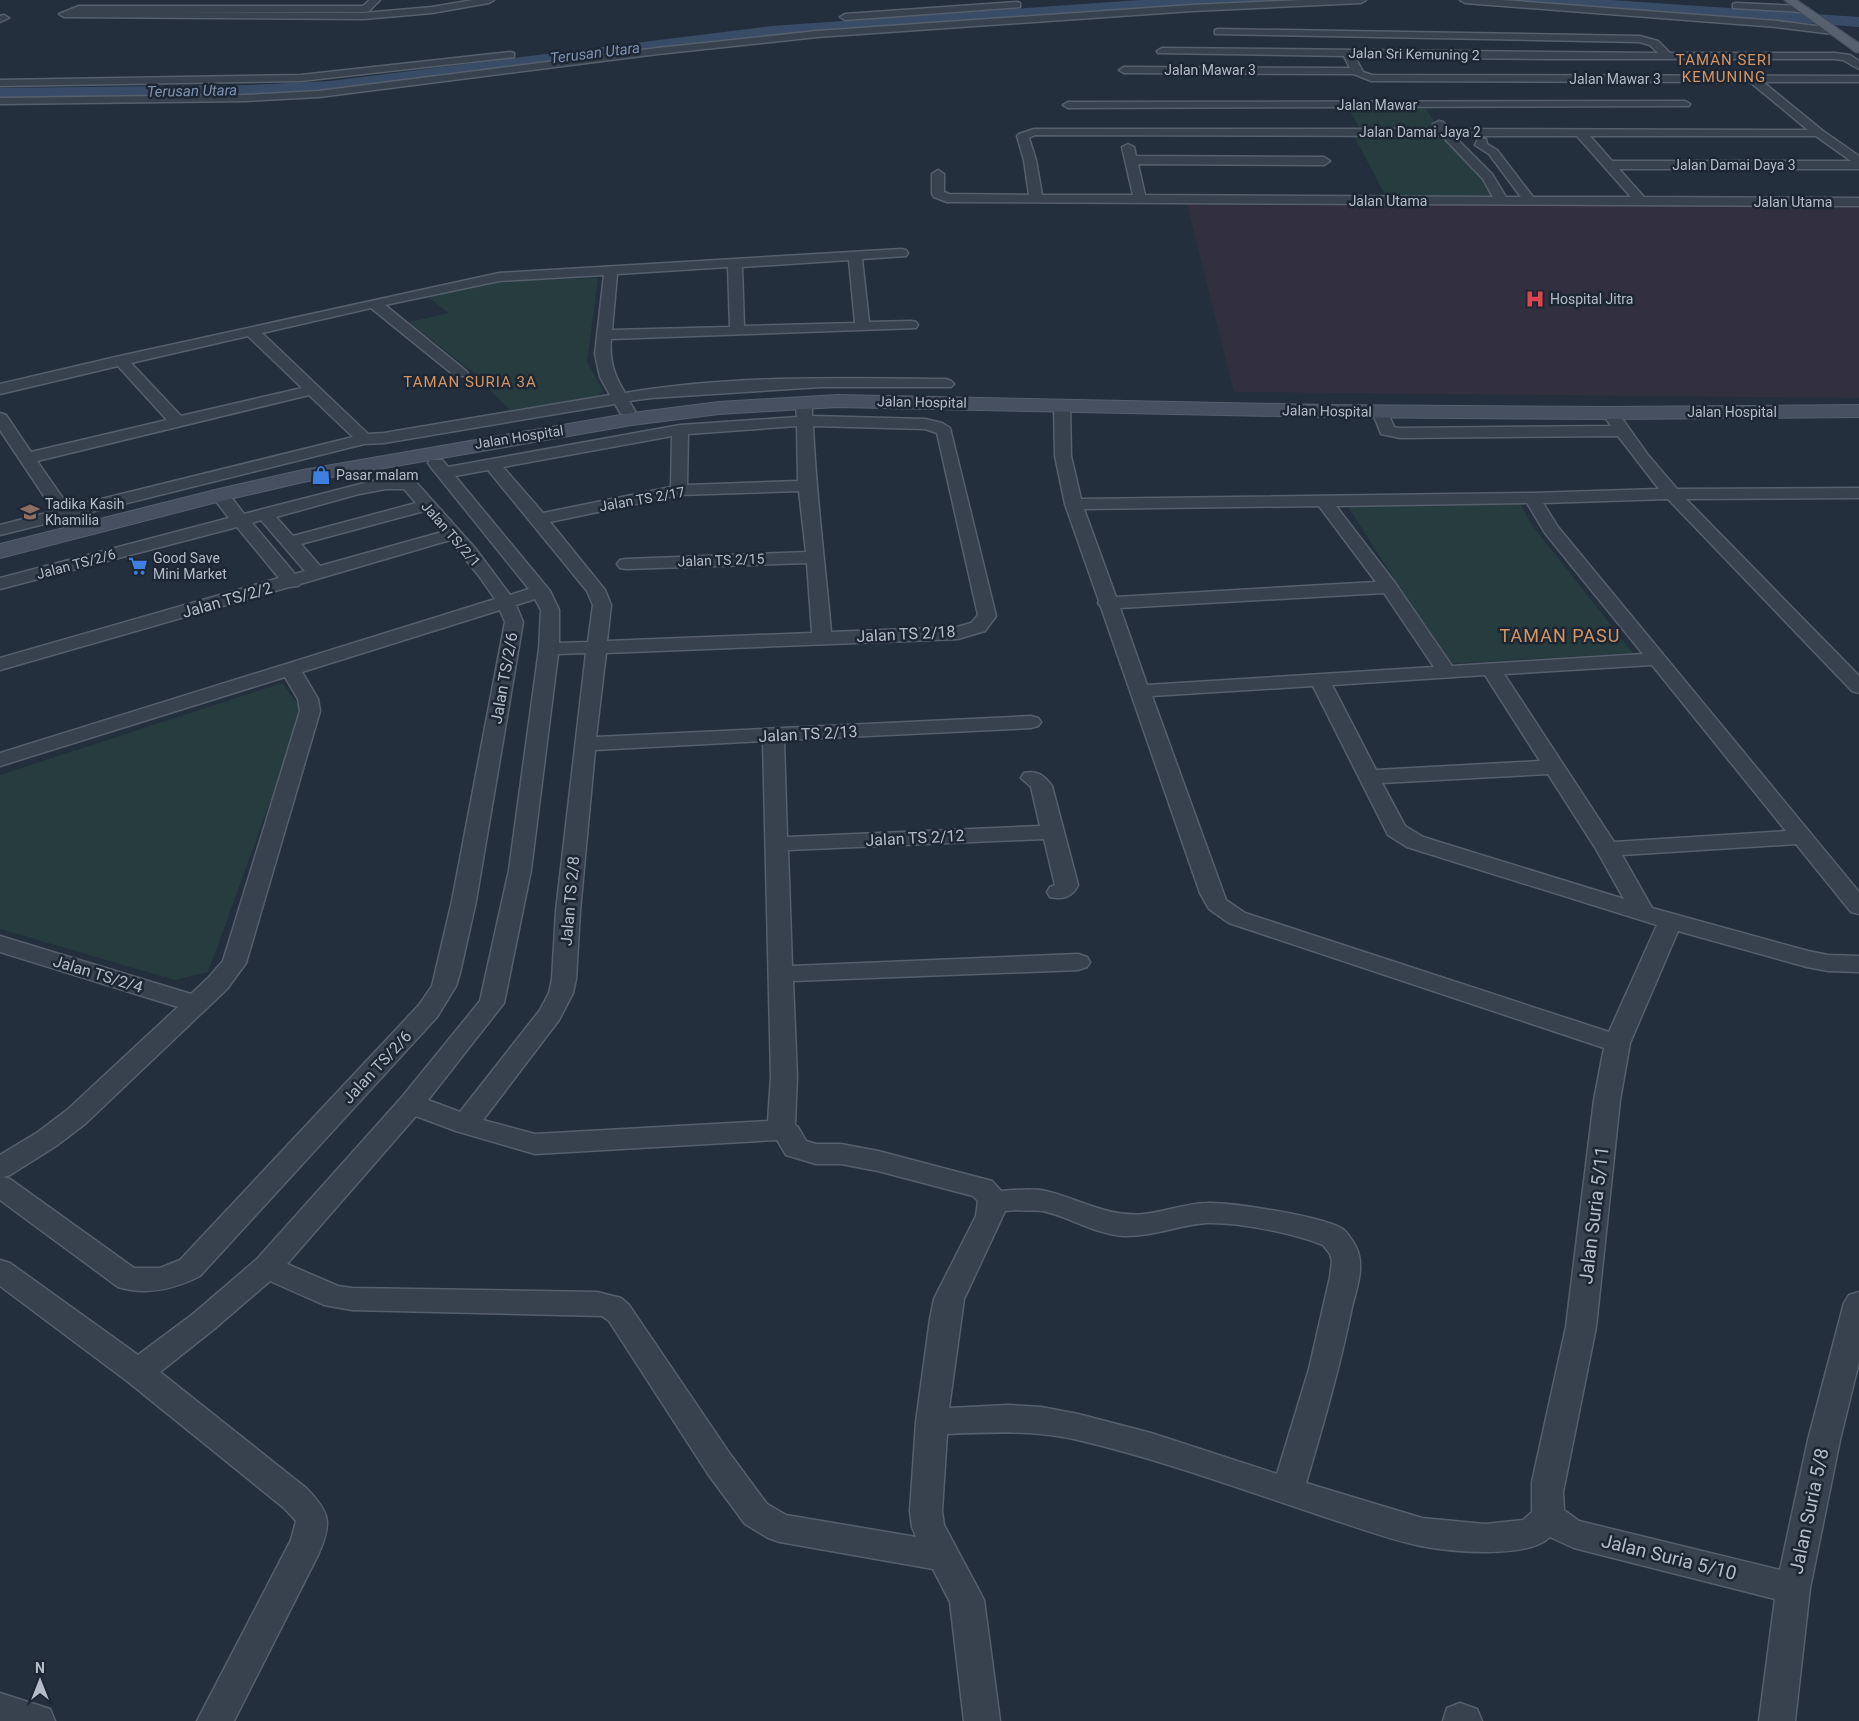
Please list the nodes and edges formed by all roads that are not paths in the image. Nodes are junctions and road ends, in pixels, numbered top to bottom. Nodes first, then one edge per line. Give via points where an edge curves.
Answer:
1 (105, 0) edge
2 (375, 0) edge
3 (489, 0) edge
4 (1361, 0) edge
5 (1465, 0) edge
6 (1790, 0) edge
7 (1031, 4) dead end
8 (1726, 5) dead end
9 (91, 9) junction
10 (1804, 10) junction
11 (833, 18) dead end
12 (1218, 32) dead end
13 (1835, 32) junction
14 (1859, 49) edge
15 (1162, 51) dead end
16 (1237, 52) junction
17 (1347, 52) junction
18 (520, 54) dead end
19 (1666, 55) junction
20 (1835, 56) junction
21 (1572, 58) junction
22 (1859, 66) edge
23 (1124, 70) dead end
24 (1245, 70) junction
25 (1357, 70) junction
26 (1371, 78) junction
27 (1592, 79) junction
28 (1753, 79) junction
29 (1859, 79) edge
30 (0, 83) edge
31 (1201, 90) dead end
32 (1288, 90) dead end
33 (1670, 90) dead end
34 (1468, 94) dead end
35 (1557, 95) dead end
36 (0, 101) edge
37 (1207, 104) junction
38 (1298, 104) junction
39 (1388, 104) junction
40 (1426, 104) junction
41 (1477, 104) junction
42 (1566, 104) junction
43 (1068, 105) dead end
44 (1704, 121) dead end
45 (1124, 132) junction
46 (1445, 132) junction
47 (1580, 132) junction
48 (1716, 132) junction
49 (1819, 133) junction
50 (1482, 141) dead end
51 (1131, 160) junction
52 (1324, 161) dead end
53 (1859, 164) edge
54 (1608, 165) junction
55 (938, 174) dead end
56 (1488, 176) junction
57 (1512, 177) junction
58 (1036, 198) junction
59 (1140, 200) junction
60 (1502, 201) junction
61 (1530, 201) junction
62 (1641, 201) junction
63 (1859, 202) edge
64 (901, 253) dead end
65 (855, 256) junction
66 (735, 263) junction
67 (611, 270) junction
68 (374, 303) junction
69 (911, 325) dead end
70 (862, 326) junction
71 (737, 330) junction
72 (251, 331) junction
73 (604, 335) junction
74 (120, 360) junction
75 (460, 374) dead end
76 (946, 384) dead end
77 (0, 388) edge
78 (312, 390) junction
79 (620, 398) junction
80 (1062, 406) junction
81 (1380, 411) junction
82 (1859, 411) edge
83 (804, 412) junction
84 (1610, 413) junction
85 (0, 418) edge
86 (632, 419) junction
87 (178, 422) junction
88 (680, 430) junction
89 (1622, 431) junction
90 (364, 439) junction
91 (428, 453) junction
92 (27, 458) junction
93 (492, 464) junction
94 (444, 473) junction
95 (806, 486) junction
96 (679, 490) junction
97 (1859, 493) edge
98 (1672, 494) junction
99 (219, 495) junction
100 (1532, 498) junction
101 (1324, 501) junction
102 (1074, 504) junction
103 (427, 505) junction
104 (65, 514) junction
105 (265, 514) junction
106 (539, 518) junction
107 (240, 521) junction
108 (0, 530) edge
109 (76, 531) junction
110 (453, 534) junction
111 (290, 542) junction
112 (0, 551) edge
113 (816, 557) junction
114 (626, 564) dead end
115 (317, 574) junction
116 (292, 582) junction
117 (0, 584) edge
118 (1389, 588) junction
119 (541, 591) junction
120 (1107, 602) junction
121 (506, 603) junction
122 (822, 638) junction
123 (598, 648) junction
124 (548, 649) junction
125 (1656, 659) junction
126 (0, 664) edge
127 (1491, 669) junction
128 (290, 670) junction
129 (1447, 672) junction
130 (1320, 681) junction
131 (1859, 687) edge
132 (1140, 691) junction
133 (1031, 722) dead end
134 (773, 735) junction
135 (585, 744) junction
136 (0, 760) edge
137 (1553, 767) junction
138 (1368, 777) junction
139 (1032, 778) dead end
140 (1053, 832) junction
141 (1803, 837) junction
142 (778, 844) junction
143 (1607, 849) junction
144 (1058, 892) dead end
145 (1859, 907) edge
146 (1644, 912) junction
147 (1670, 921) junction
148 (0, 944) edge
149 (1078, 962) dead end
150 (1859, 964) edge
151 (780, 974) junction
152 (195, 1004) junction
153 (1617, 1043) junction
154 (411, 1104) junction
155 (466, 1124) junction
156 (781, 1130) junction
157 (0, 1168) edge
158 (0, 1186) edge
159 (993, 1202) junction
160 (267, 1267) junction
161 (0, 1271) edge
162 (1859, 1304) edge
163 (138, 1372) junction
164 (932, 1422) junction
165 (1288, 1491) junction
166 (1549, 1517) junction
167 (943, 1556) junction
168 (1793, 1588) junction
169 (0, 1710) edge
170 (37, 1721) edge
171 (215, 1721) edge
172 (982, 1721) edge
173 (1777, 1721) edge

1 - 9 street
2 - 9 street via 366,9
3 - 9 street via 373,16 64,14
4 - 36 street via 1199,7 808,35 298,95
5 - 13 street via 1768,23
6 - 10 main road
7 - 11 street
8 - 10 street
10 - 13 main road
12 - 19 street, Jalan Sri Kemuning 2 via 1640,39 1654,43
13 - 14 main road
13 - 20 street via 1813,43
15 - 16 street, Jalan Sri Kemuning 2
16 - 17 street, Jalan Sri Kemuning 2
16 - 24 street
17 - 21 street, Jalan Sri Kemuning 2 via 1424,54 1429,58
17 - 25 street
18 - 30 street via 301,78
19 - 20 street
19 - 21 street
20 - 22 street via 1846,57
21 - 27 street
23 - 24 street, Jalan Mawar 3
24 - 25 street, Jalan Mawar 3
25 - 26 street, Jalan Mawar 3
26 - 27 street, Jalan Mawar 3
26 - 39 street, Jalan Mawar 3
27 - 28 street, Jalan Mawar 3
28 - 29 street, Jalan Mawar 3
28 - 49 street
31 - 37 street
32 - 38 street
33 - 42 street, Jalan Mawar via 1688,107
34 - 41 street
35 - 42 street
37 - 38 street, Jalan Mawar
37 - 43 street, Jalan Mawar via 1118,101
38 - 39 street, Jalan Mawar
39 - 40 street, Jalan Mawar
40 - 41 street, Jalan Mawar
40 - 46 street
41 - 42 street, Jalan Mawar
44 - 48 street
45 - 46 street, Jalan Damai Jaya 2
45 - 51 street
45 - 58 street, Jalan Damai Jaya 2 via 1041,132 1022,136 1030,160
46 - 47 street, Jalan Damai Jaya 2
46 - 56 street
47 - 48 street, Jalan Damai Jaya 2
47 - 54 street
48 - 49 street, Jalan Damai Jaya 2
49 - 53 street
50 - 57 street via 1481,145 1493,152
51 - 52 street
51 - 59 street
53 - 54 street, Jalan Damai Daya 3
54 - 62 street
55 - 58 street, Jalan Utama via 938,194 942,197
56 - 57 street
56 - 60 street
57 - 61 street
58 - 59 street, Jalan Utama
59 - 60 street, Jalan Utama
60 - 61 street, Jalan Utama
61 - 62 street, Jalan Utama
62 - 63 street, Jalan Utama
64 - 65 street
65 - 66 street
65 - 70 street
66 - 67 street
66 - 71 street
67 - 68 street via 499,277
67 - 73 street
68 - 72 street
68 - 75 street
69 - 70 street
70 - 71 street
71 - 73 street
72 - 74 street
72 - 78 street
73 - 79 street via 602,354 605,369
74 - 77 street
74 - 87 street
76 - 79 street via 777,383
78 - 87 street
78 - 90 street
79 - 86 street
79 - 90 street
80 - 81 street, Jalan Hospital
80 - 83 street, Jalan Hospital via 873,401
80 - 102 street via 1063,456
81 - 84 street, Jalan Hospital
81 - 89 street via 1387,431 1400,433
82 - 84 street, Jalan Hospital
83 - 86 street, Jalan Hospital via 719,408
83 - 88 street
83 - 95 street
83 - 122 street, Jalan TS 2/18 via 925,424 944,431 986,616 978,628 958,633
84 - 89 street
85 - 92 street
86 - 91 street, Jalan Hospital
87 - 92 street
88 - 93 street
88 - 96 street
89 - 98 street
90 - 104 street
91 - 94 street
91 - 99 street, Jalan Hospital
92 - 104 street
93 - 94 street
93 - 106 street, Jalan TS 2/8
94 - 119 street
95 - 96 street, Jalan TS 2/17
95 - 113 street
96 - 106 street, Jalan TS 2/17
97 - 98 street
98 - 100 street
98 - 131 street
99 - 107 street
99 - 109 street, Jalan Hospital
100 - 101 street
100 - 125 street via 1551,529
101 - 102 street
101 - 118 street
102 - 120 street
103 - 105 street, Jalan TS/2/1 via 409,485 390,484
103 - 110 street, Jalan TS/2/1
103 - 111 street
104 - 108 street
104 - 109 street
105 - 107 street, Jalan TS/2/1
105 - 111 street
106 - 123 street, Jalan TS 2/8 via 600,597
107 - 116 street
107 - 117 street, Jalan TS/2/6
109 - 112 street, Jalan Hospital
110 - 115 street, Jalan TS/2/2
110 - 121 street, Jalan TS/2/1
111 - 115 street
113 - 114 street, Jalan TS 2/15
113 - 122 street
115 - 116 street, Jalan TS/2/2
116 - 126 street, Jalan TS/2/2
118 - 120 street
118 - 129 street
119 - 121 street
119 - 124 street via 550,610
120 - 132 street
121 - 128 street
121 - 158 street, Jalan TS/2/6 via 514,622 464,901 444,986 428,1011 190,1268 168,1279 150,1282 128,1279
122 - 123 street, Jalan TS 2/18
123 - 124 street, Jalan TS 2/18
123 - 135 street, Jalan TS 2/8
124 - 154 street via 520,870 494,998
125 - 127 street
125 - 141 street
127 - 129 street
127 - 137 street
128 - 136 street
128 - 152 street via 308,699 310,711 237,955 227,973
129 - 130 street
130 - 132 street
130 - 138 street
132 - 153 street via 1211,893 1226,912
133 - 134 street, Jalan TS 2/13
134 - 135 street, Jalan TS 2/13
134 - 142 street
135 - 155 street, Jalan TS 2/8 via 561,993 550,1014
137 - 138 street
137 - 143 street
138 - 146 street via 1396,830 1415,842
139 - 140 street via 1041,786
140 - 142 street, Jalan TS 2/12
140 - 144 street via 1067,885
141 - 143 street
141 - 145 street
142 - 151 street
143 - 146 street
146 - 147 street
147 - 150 street via 1807,959
147 - 153 street, Jalan Suria 5/11
148 - 152 street, Jalan TS/2/4
149 - 151 street
151 - 156 street via 784,1077
152 - 157 street via 76,1117
153 - 166 street, Jalan Suria 5/11 via 1607,1100 1581,1327 1548,1482 1546,1501
154 - 155 street
154 - 160 street
155 - 156 street via 535,1144
156 - 159 street via 789,1134 796,1148 816,1154 842,1154 878,1161 982,1188
159 - 164 street via 984,1230 949,1299
159 - 165 street via 1044,1201 1121,1225 1145,1225 1206,1213 1236,1214 1333,1237 1344,1251 1344,1277 1324,1369
160 - 163 street
160 - 167 street via 334,1297 597,1303 611,1306 619,1313 756,1514 780,1528
161 - 163 street
162 - 168 street, Jalan Suria 5/8 via 1824,1440
163 - 171 street via 312,1514 314,1527 306,1545
164 - 165 street via 1008,1418 1078,1427 1151,1446
164 - 167 street via 926,1511 928,1527
165 - 166 street via 1391,1524 1452,1536 1485,1538 1531,1534
166 - 168 street, Jalan Suria 5/10 via 1559,1528 1574,1534
167 - 172 street via 967,1600
168 - 173 street, Jalan Suria 5/8
169 - 170 street

